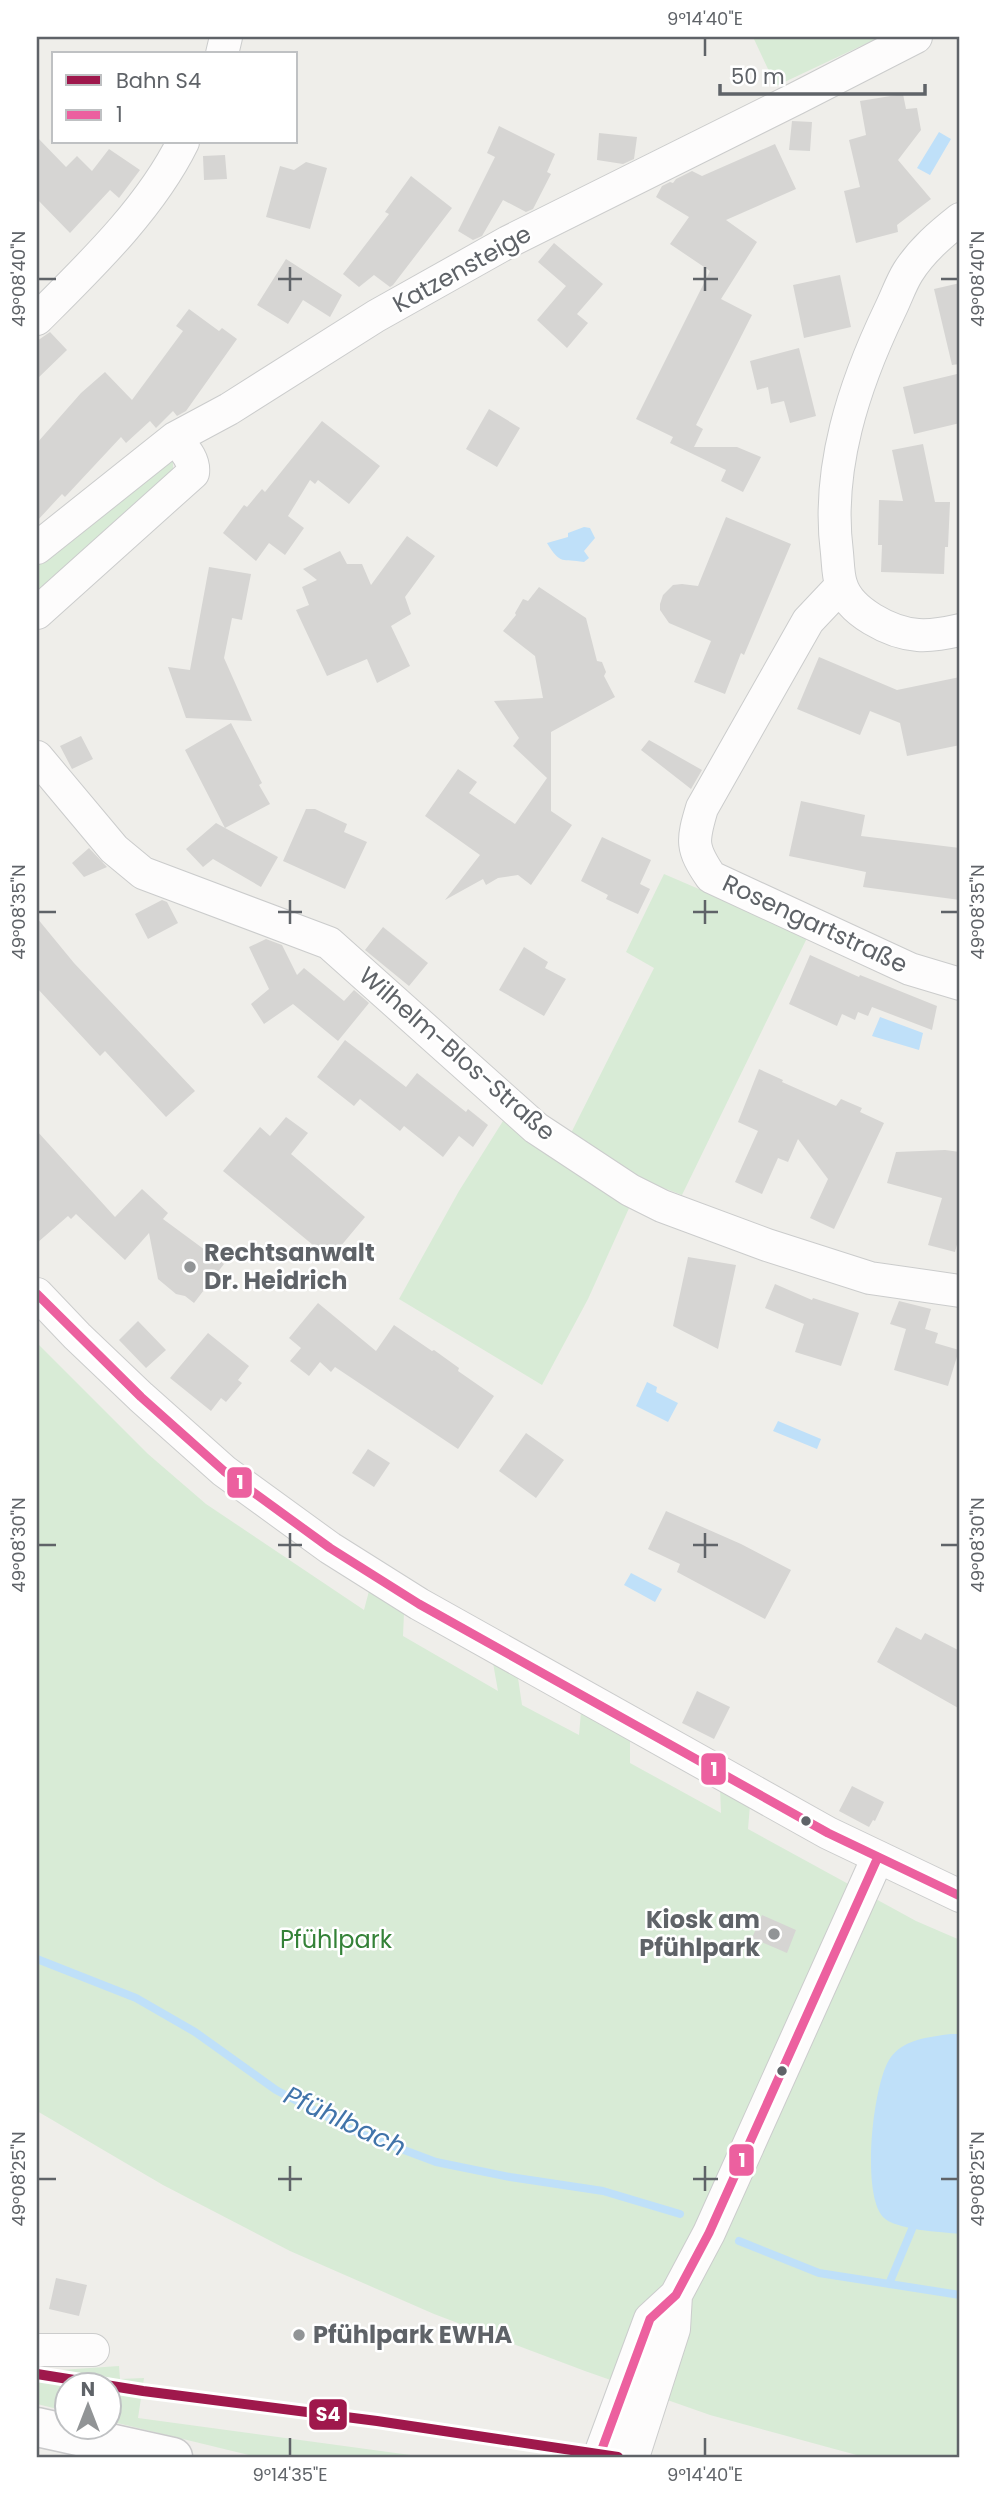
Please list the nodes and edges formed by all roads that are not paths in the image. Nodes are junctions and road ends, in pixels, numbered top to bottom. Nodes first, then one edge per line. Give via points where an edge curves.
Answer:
1 (916, 37) edge
2 (182, 144) edge
3 (960, 219) edge
4 (37, 318) edge
5 (174, 438) junction
6 (37, 548) edge
7 (841, 586) junction
8 (37, 612) edge
9 (960, 630) edge
10 (37, 757) edge
11 (960, 984) edge
12 (960, 1291) edge
13 (37, 1294) edge
14 (877, 1857) junction
15 (960, 1896) edge
16 (677, 2295) junction
17 (37, 2350) edge
18 (93, 2350) dead end
19 (37, 2427) edge
20 (173, 2457) edge
21 (599, 2457) edge
22 (633, 2457) edge

1 - 5 street, Katzensteige via 508,242
2 - 4 street via 137,213
3 - 7 street via 936,237 908,272 877,337 855,399 841,450 834,503
5 - 6 street, Katzensteige
5 - 8 street via 189,456 193,473
7 - 9 street via 872,620 893,629 918,635
7 - 11 street, Rosengartstraße via 808,621 702,808 694,834 697,856 711,877 910,969
10 - 12 street, Wilhelm-Blos-Straße via 114,849 143,873 329,943 536,1128 630,1190 753,1240 870,1278
13 - 14 street via 132,1389 224,1471 330,1548 419,1605
14 - 15 street
14 - 16 street via 721,2208
16 - 21 street via 650,2319
16 - 22 street via 674,2329
17 - 18 street
19 - 20 street

